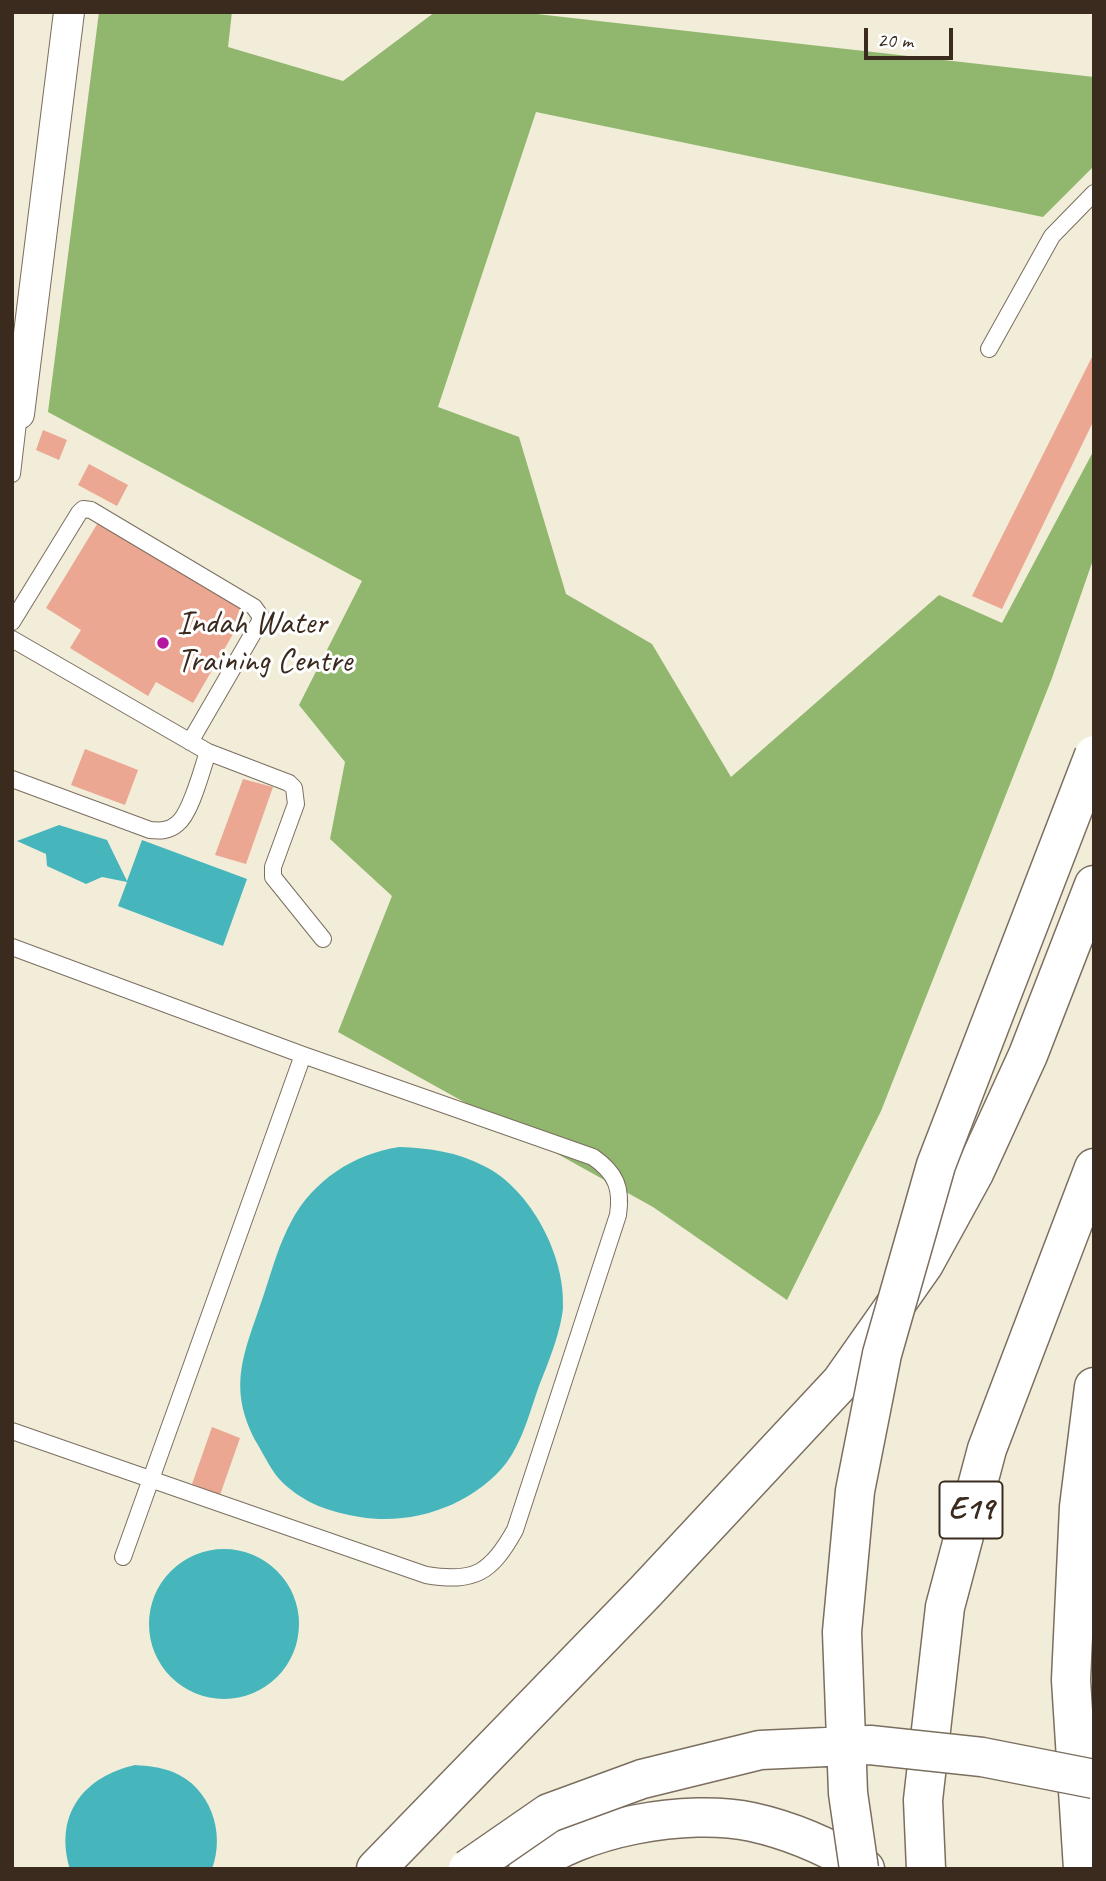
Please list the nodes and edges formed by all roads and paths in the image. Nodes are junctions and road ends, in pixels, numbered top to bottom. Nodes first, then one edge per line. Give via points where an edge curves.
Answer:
1 (69, 12) edge
2 (1094, 193) edge
3 (989, 349) dead end
4 (19, 414) joint
5 (12, 474) edge
6 (12, 622) edge
7 (12, 639) edge
8 (190, 742) junction
9 (208, 752) junction
10 (1094, 755) edge
11 (12, 779) edge
12 (1094, 885) edge
13 (323, 939) dead end
14 (12, 947) edge
15 (303, 1055) junction
16 (1094, 1168) edge
17 (1094, 1387) edge
18 (12, 1431) edge
19 (152, 1479) junction
20 (122, 1557) dead end
21 (1094, 1779) edge
22 (376, 1869) edge
23 (468, 1869) edge
24 (528, 1869) edge
25 (862, 1869) edge
26 (926, 1869) edge
27 (1083, 1869) edge

1 - 4 street
2 - 3 lane via 1052,236
4 - 5 lane
6 - 8 lane via 83,509 254,607 261,617 259,623
7 - 8 lane
8 - 9 lane
9 - 11 lane via 184,815 173,827 158,831
9 - 13 lane via 294,788 296,804 273,877
10 - 25 highway, bridge via 936,1165 882,1354 855,1491 842,1632 848,1793
12 - 22 highway via 1028,1055 974,1172 924,1264 841,1382
14 - 15 lane
15 - 19 lane
15 - 19 lane via 593,1157 608,1167 616,1182 621,1199 618,1215 515,1530 488,1567 453,1579 426,1575
16 - 26 highway, E19 via 987,1449 945,1608 923,1800
17 - 27 highway via 1079,1507 1071,1680
18 - 19 lane
19 - 20 lane
21 - 23 highway, bridge via 982,1758 870,1745 760,1750 642,1779 549,1813
24 - 25 highway via 580,1840 620,1826 699,1818 749,1821 795,1834 836,1851

